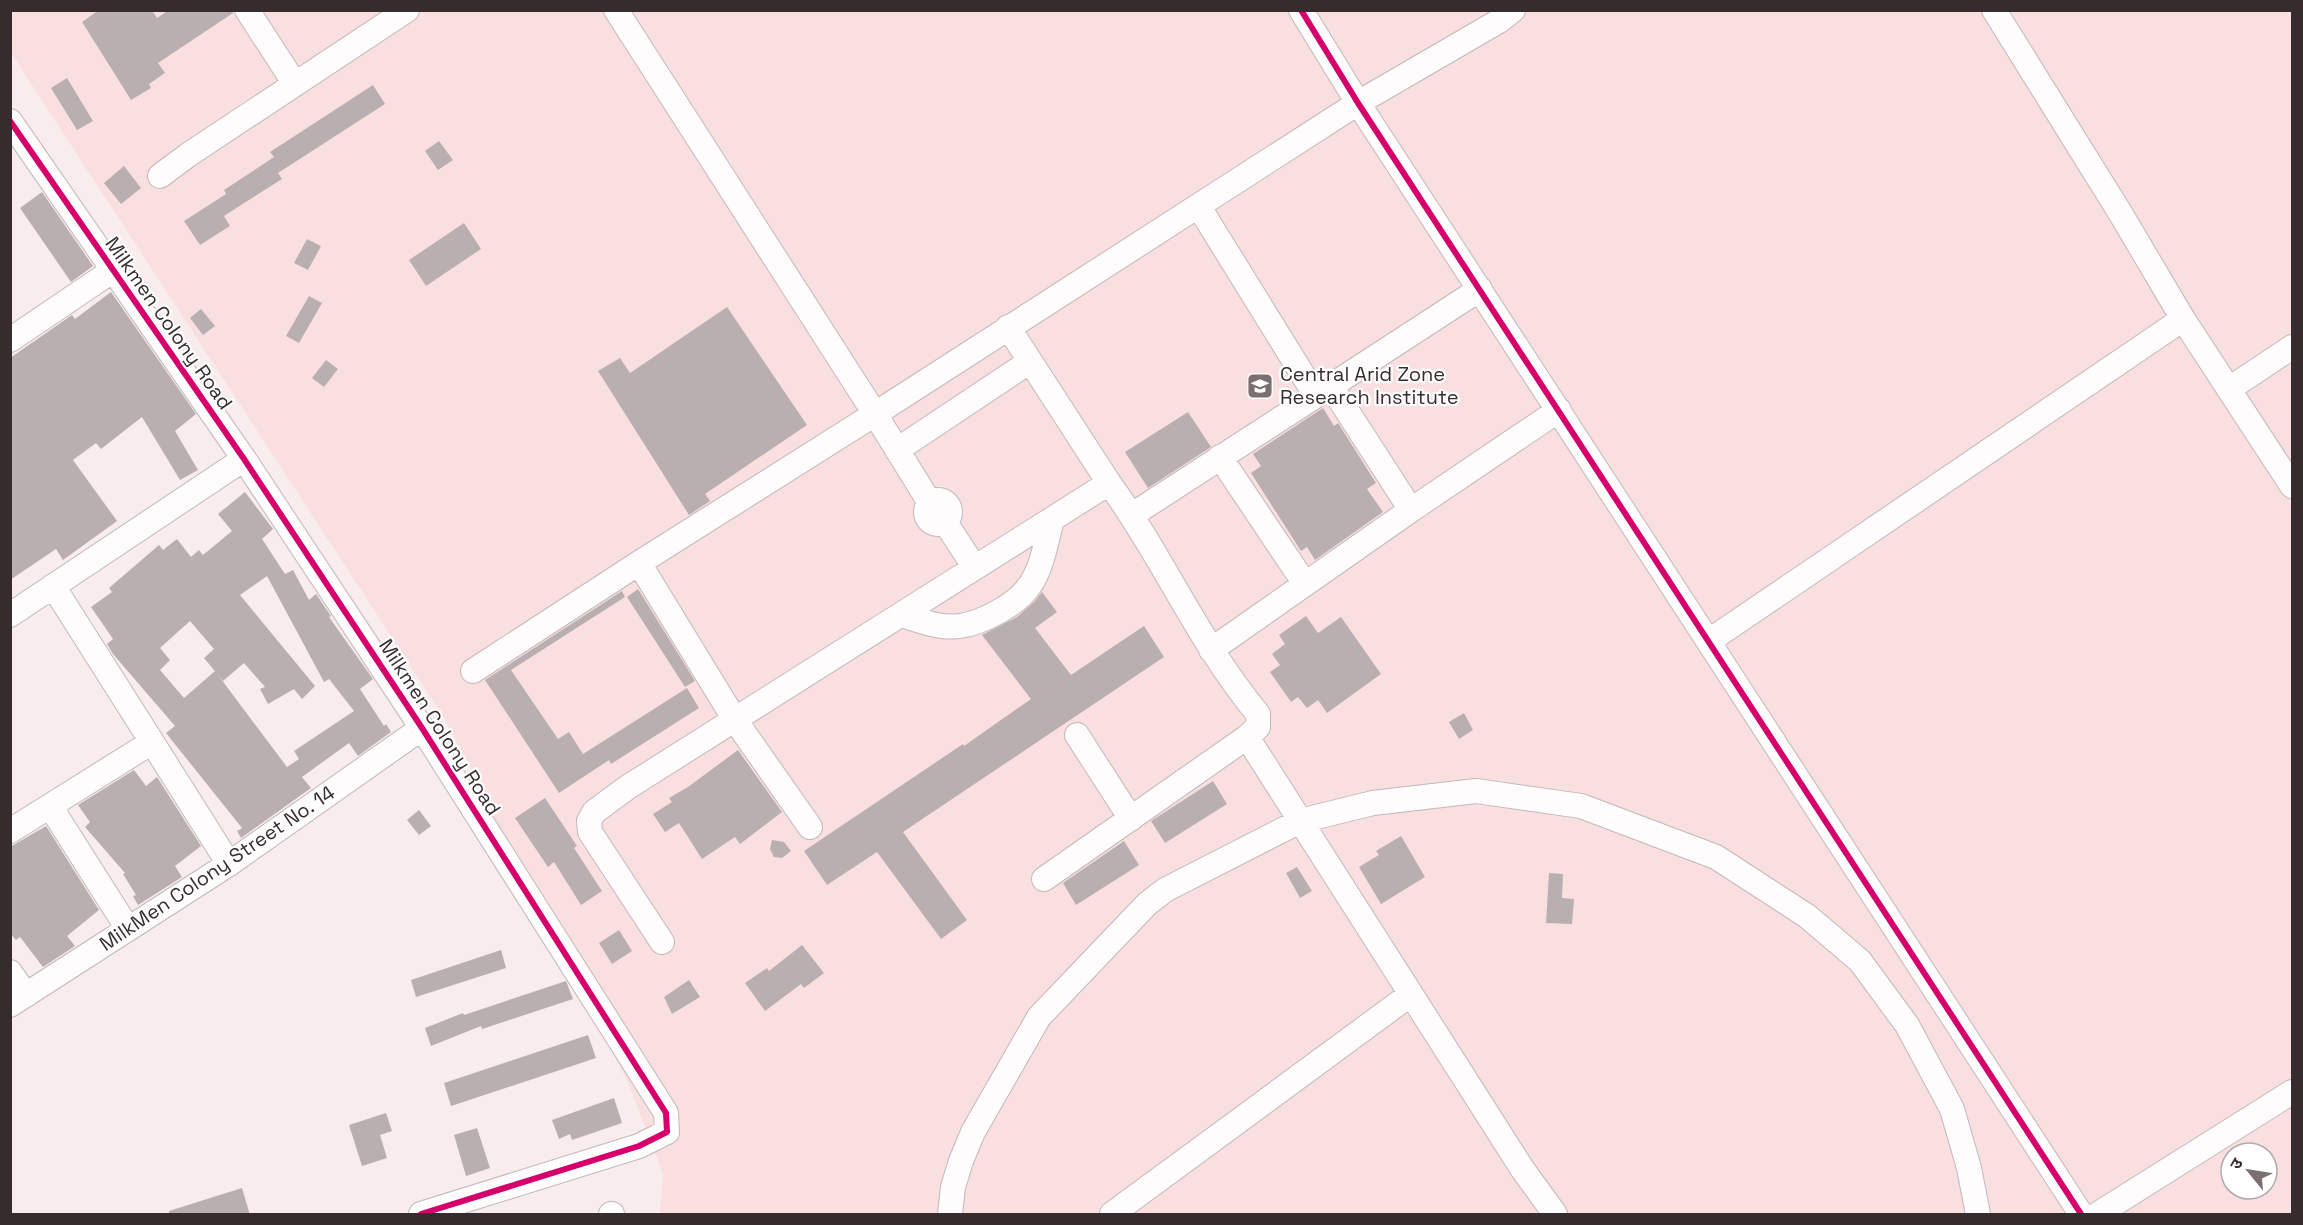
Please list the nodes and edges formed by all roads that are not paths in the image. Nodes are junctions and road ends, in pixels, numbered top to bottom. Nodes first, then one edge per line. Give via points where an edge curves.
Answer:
1 (247, 10) edge
2 (407, 10) edge
3 (616, 10) edge
4 (1301, 10) edge
5 (1514, 10) edge
6 (1994, 10) edge
7 (295, 84) junction
8 (1358, 103) junction
9 (13, 132) edge
10 (160, 176) dead end
11 (1199, 207) junction
12 (112, 271) junction
13 (1480, 289) junction
14 (2183, 319) junction
15 (1008, 327) junction
16 (10, 340) edge
17 (2292, 346) edge
18 (1029, 362) junction
19 (2229, 389) junction
20 (1323, 391) junction
21 (1559, 410) junction
22 (875, 414) junction
23 (897, 450) junction
24 (1220, 457) junction
25 (244, 459) junction
26 (1109, 483) junction
27 (2292, 486) edge
28 (1411, 510) junction
29 (1132, 515) junction
30 (1052, 519) junction
31 (639, 562) junction
32 (975, 568) junction
33 (1305, 584) junction
34 (53, 586) junction
35 (10, 615) edge
36 (901, 615) junction
37 (1709, 641) junction
38 (1211, 650) junction
39 (473, 671) dead end
40 (735, 720) junction
41 (422, 728) junction
42 (1077, 735) dead end
43 (1247, 738) junction
44 (152, 742) junction
45 (50, 806) junction
46 (1131, 819) junction
47 (1300, 821) junction
48 (810, 827) dead end
49 (10, 831) edge
50 (229, 864) junction
51 (1044, 879) dead end
52 (128, 929) junction
53 (662, 942) dead end
54 (10, 972) edge
55 (1411, 994) junction
56 (18, 1000) edge
57 (2292, 1092) edge
58 (421, 1215) edge
59 (950, 1215) edge
60 (1112, 1215) edge
61 (1555, 1215) edge
62 (1978, 1215) edge
63 (2081, 1215) edge
64 (2098, 1215) edge

1 - 7 street
2 - 7 street
3 - 22 street
4 - 8 street
5 - 8 street
6 - 14 street
7 - 10 street
8 - 11 street
8 - 13 street
9 - 12 street, Milkmen Colony Road
11 - 15 street
11 - 20 street
12 - 16 street
12 - 25 street, Milkmen Colony Road
13 - 20 street
13 - 21 street
14 - 19 street
14 - 37 street
15 - 18 street
15 - 22 street
17 - 19 street
18 - 23 street
18 - 26 street
19 - 27 street
20 - 24 street
20 - 28 street
21 - 28 street
21 - 37 street
22 - 23 street
22 - 31 street
23 - 32 street via 930,503 940,499 948,504 950,514 945,522
24 - 29 street
24 - 33 street
25 - 34 street
25 - 41 street, Milkmen Colony Road
26 - 29 street
26 - 30 street
28 - 33 street
29 - 38 street
30 - 32 street
30 - 36 street via 1031,584 1007,606 960,626 938,625
31 - 39 street
31 - 40 street
32 - 36 street
33 - 38 street
34 - 35 street
34 - 44 street
36 - 40 street
37 - 63 street
38 - 43 street via 1258,714 1258,727
40 - 48 street
40 - 53 street via 600,807 589,821 590,832
41 - 50 street, MilkMen Colony Street No. 14
41 - 58 street, Milkmen Colony Road via 666,1113 667,1132 639,1146
42 - 46 street
43 - 46 street
43 - 47 street
44 - 45 street
44 - 50 street
45 - 49 street
45 - 52 street
46 - 51 street
47 - 55 street
47 - 59 street via 1165,890 1039,1017 973,1132 953,1187
47 - 62 street via 1373,803 1476,791 1581,806 1716,856 1807,916 1860,961 1900,1016 1952,1108
50 - 52 street, MilkMen Colony Street No. 14
52 - 56 street, MilkMen Colony Street No. 14
54 - 56 street
55 - 60 street
55 - 61 street
57 - 64 street

